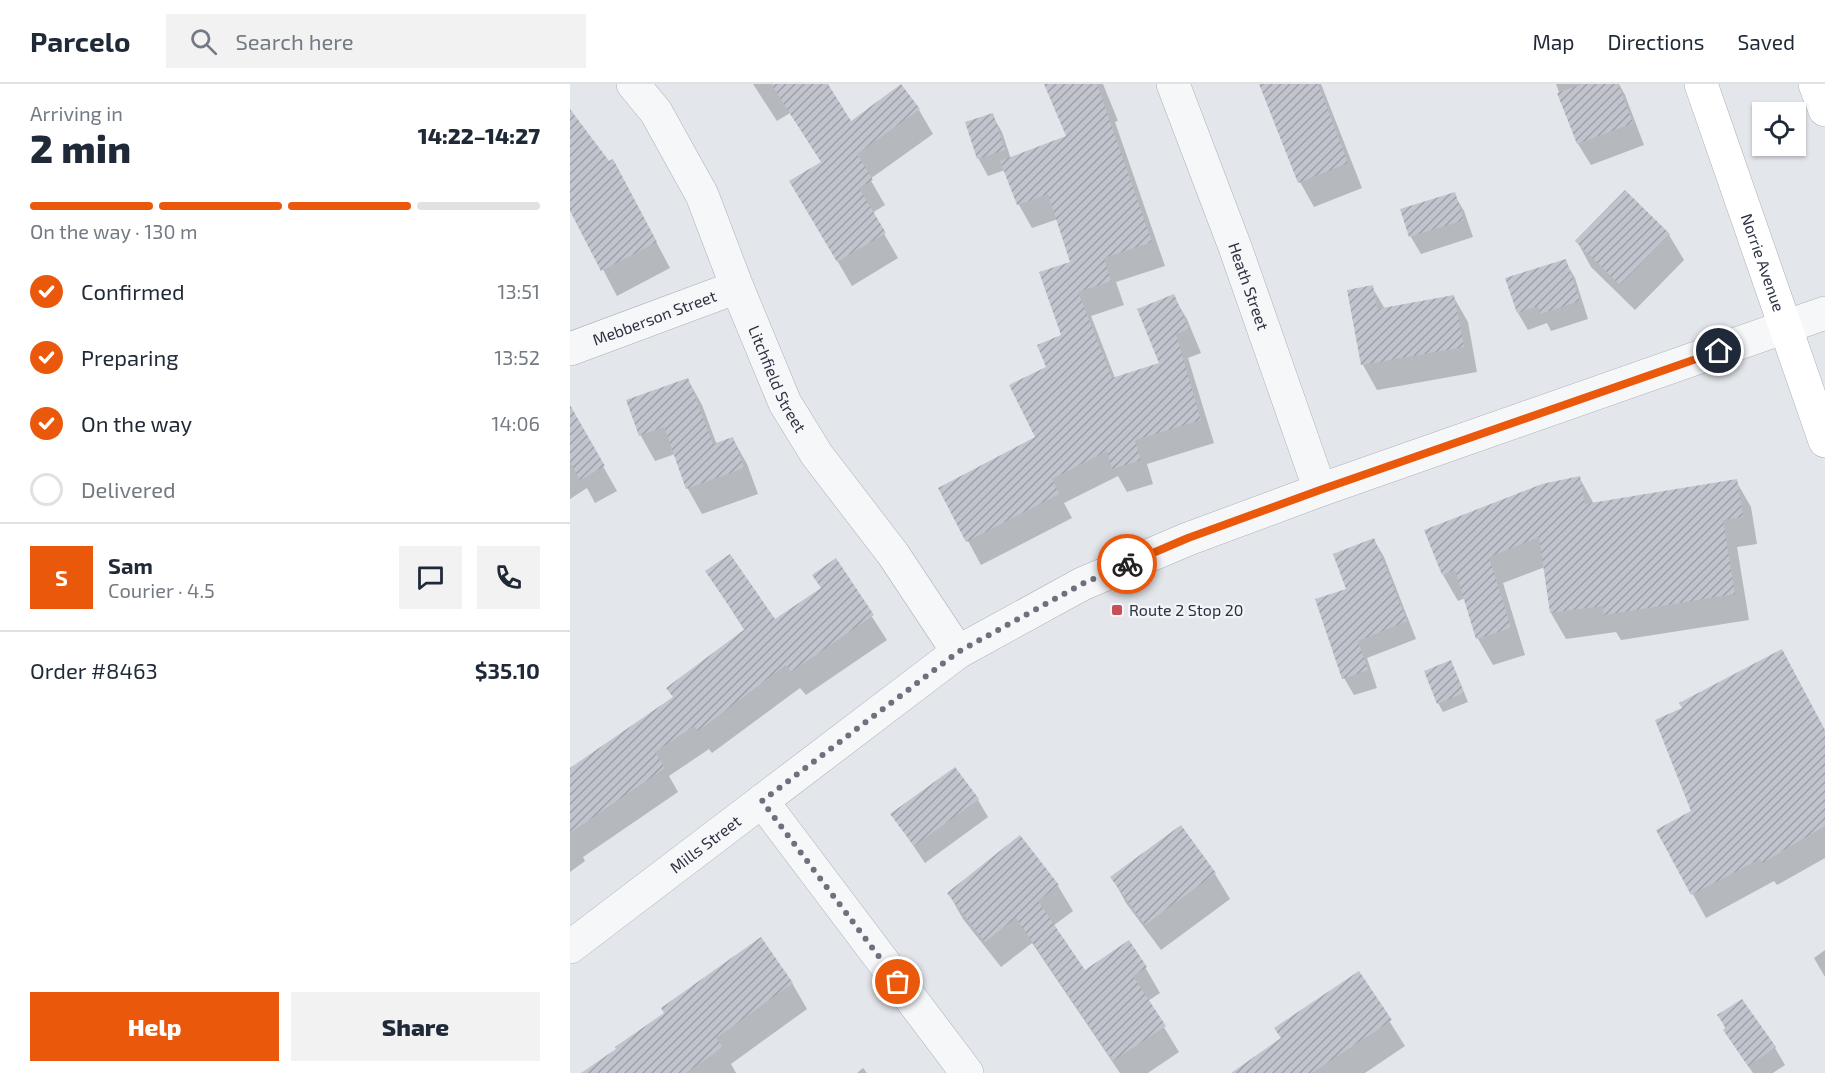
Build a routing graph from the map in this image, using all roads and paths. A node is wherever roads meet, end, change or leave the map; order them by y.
1 (633, 84) edge
2 (1173, 84) edge
3 (1701, 84) edge
4 (1815, 84) edge
5 (1825, 110) edge
6 (737, 286) junction
7 (1825, 313) edge
8 (1785, 328) junction
9 (570, 349) edge
10 (1825, 441) edge
11 (1320, 490) junction
12 (958, 652) junction
13 (762, 801) junction
14 (570, 947) edge
15 (967, 1073) edge

1 - 6 street, Litchfield Street
2 - 11 street, Heath Street
3 - 8 main road, Norrie Avenue
4 - 5 main road
6 - 9 street, Mebberson Street
6 - 12 street, Litchfield Street
7 - 8 street, Mills Street
8 - 10 main road, Norrie Avenue
8 - 11 street, Mills Street
11 - 12 street, Mills Street
12 - 13 street, Mills Street
13 - 14 street, Mills Street
13 - 15 street

